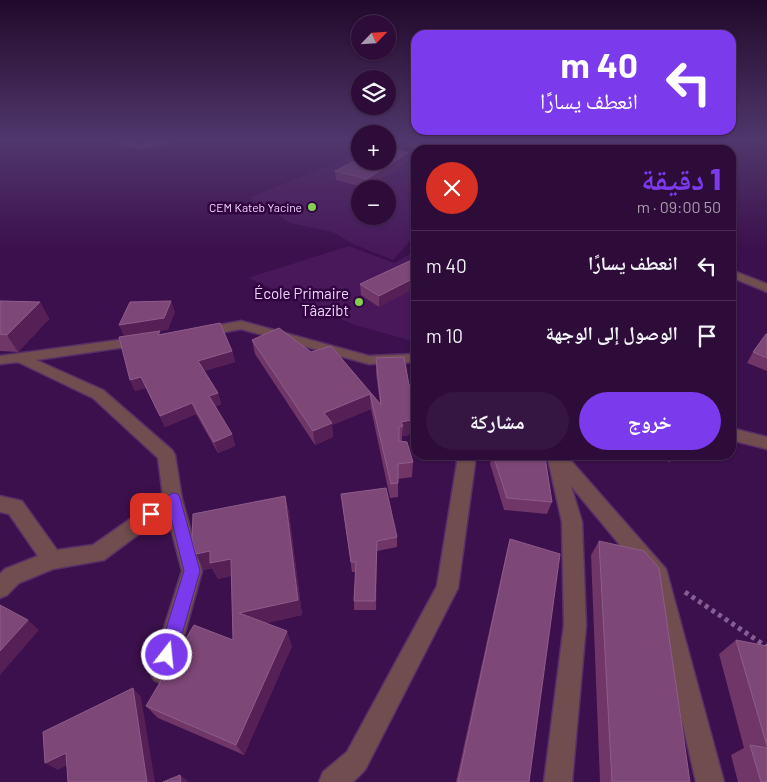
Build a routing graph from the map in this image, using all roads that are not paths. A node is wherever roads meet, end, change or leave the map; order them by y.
1 (736, 275) edge
2 (767, 288) edge
3 (186, 334) edge
4 (158, 339) edge
5 (19, 357) junction
6 (411, 358) edge
7 (0, 360) edge
8 (736, 435) edge
9 (767, 443) edge
10 (466, 460) edge
11 (556, 460) edge
12 (559, 460) edge
13 (173, 498) junction
14 (0, 504) edge
15 (52, 560) junction
16 (0, 588) edge
17 (162, 672) dead end
18 (333, 782) edge
19 (558, 782) edge
20 (710, 782) edge

1 - 2 street
3 - 6 street
4 - 5 street
5 - 7 street
5 - 13 street
8 - 9 street
10 - 18 street
11 - 19 street
12 - 20 street
13 - 15 street
13 - 17 street
14 - 15 street
15 - 16 street

